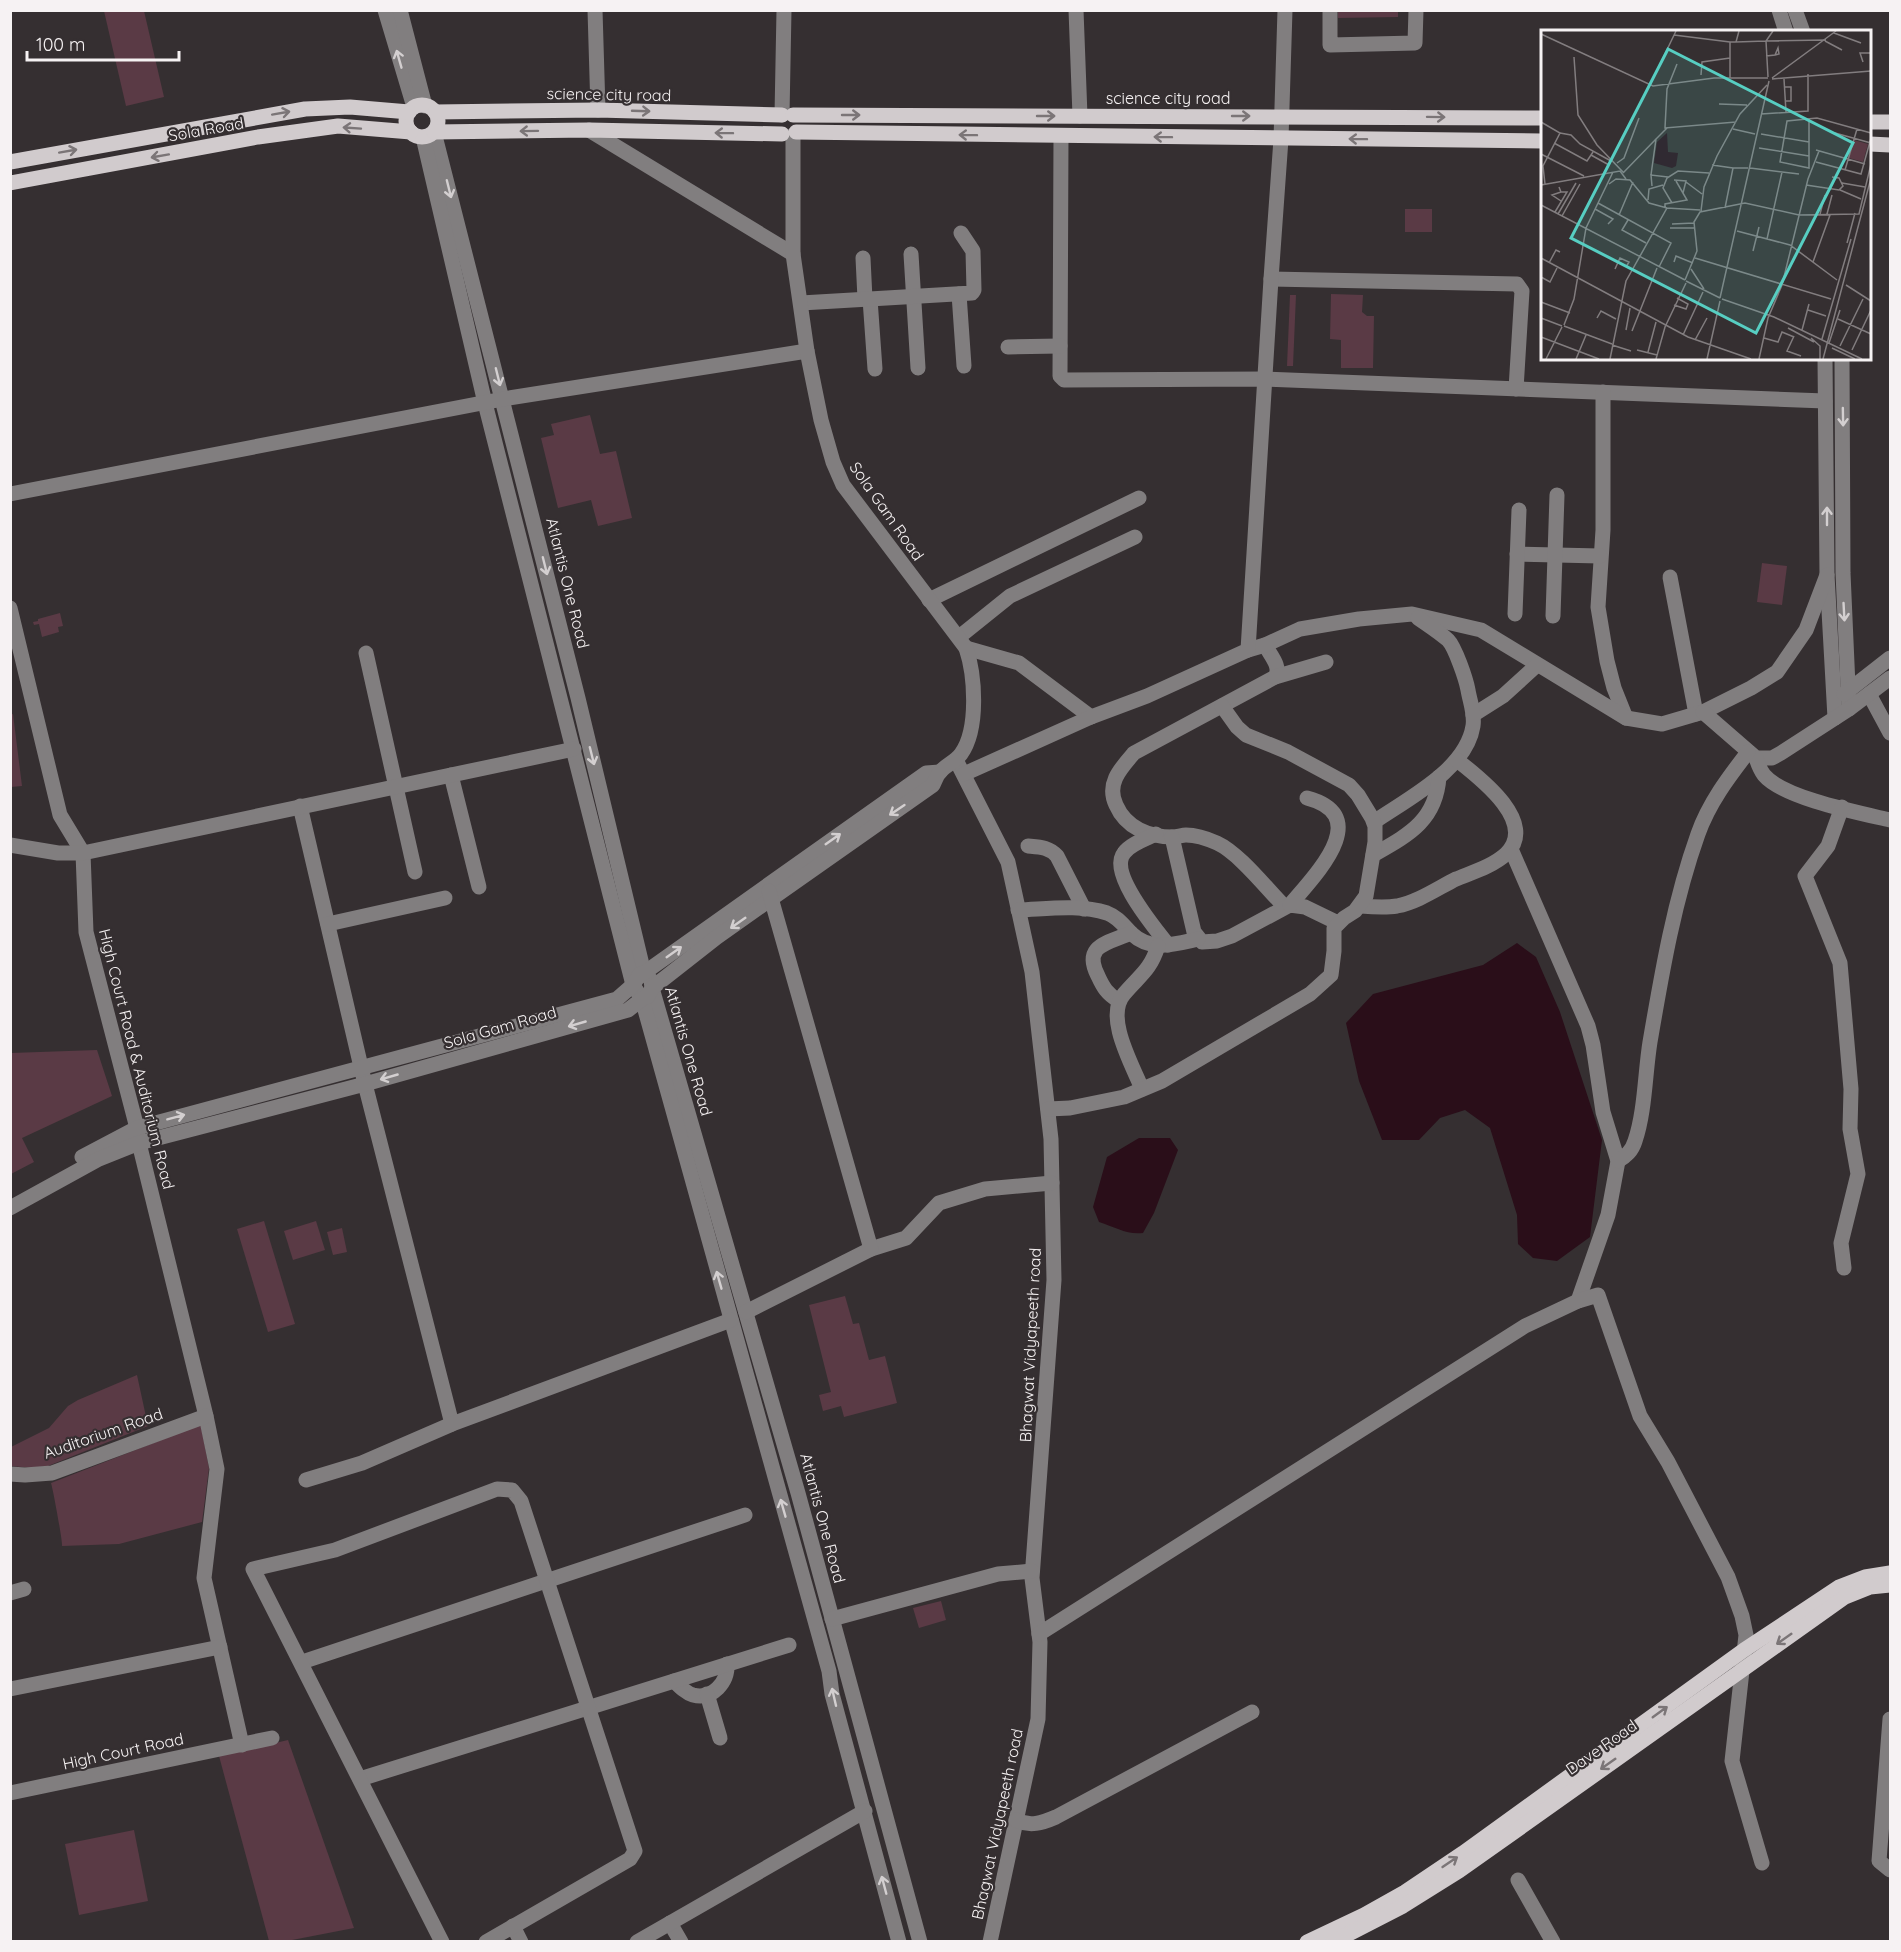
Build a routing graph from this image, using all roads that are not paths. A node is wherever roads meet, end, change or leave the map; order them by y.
1 (385, 10) edge
2 (399, 10) edge
3 (595, 10) edge
4 (784, 10) edge
5 (1076, 10) edge
6 (1285, 10) edge
7 (1330, 10) edge
8 (1416, 10) edge
9 (1779, 10) edge
10 (1795, 10) edge
11 (1785, 30) edge
12 (1802, 30) edge
13 (421, 109) junction
14 (598, 110) junction
15 (787, 115) junction
16 (1282, 115) junction
17 (1080, 116) junction
18 (1541, 118) edge
19 (1871, 122) edge
20 (1890, 122) edge
21 (589, 130) junction
22 (423, 134) junction
23 (790, 134) junction
24 (1061, 136) junction
25 (1281, 139) junction
26 (1541, 141) edge
27 (1871, 144) edge
28 (1890, 144) edge
29 (10, 162) edge
30 (10, 183) edge
31 (961, 233) dead end
32 (793, 254) junction
33 (911, 254) dead end
34 (863, 258) dead end
35 (1271, 279) junction
36 (959, 294) junction
37 (914, 297) junction
38 (868, 299) junction
39 (801, 303) junction
40 (1060, 346) junction
41 (1008, 347) dead end
42 (807, 351) junction
43 (1825, 360) edge
44 (1842, 360) edge
45 (964, 366) dead end
46 (918, 368) dead end
47 (875, 369) dead end
48 (1265, 379) junction
49 (1516, 389) junction
50 (1603, 392) junction
51 (503, 399) junction
52 (1825, 401) junction
53 (485, 403) junction
54 (10, 494) edge
55 (1557, 495) dead end
56 (1138, 498) dead end
57 (1519, 510) dead end
58 (1135, 537) dead end
59 (1517, 554) junction
60 (1555, 555) junction
61 (1600, 556) junction
62 (1827, 575) junction
63 (1670, 578) dead end
64 (929, 600) junction
65 (10, 608) edge
66 (1413, 614) junction
67 (1515, 614) dead end
68 (1553, 616) dead end
69 (962, 643) junction
70 (1265, 645) junction
71 (1248, 650) junction
72 (366, 653) dead end
73 (1890, 658) edge
74 (1326, 662) dead end
75 (1537, 665) junction
76 (1275, 677) junction
77 (1890, 678) edge
78 (1848, 691) junction
79 (1869, 694) junction
80 (1834, 701) junction
81 (1222, 706) junction
82 (1849, 709) junction
83 (1700, 713) junction
84 (1473, 715) junction
85 (1091, 717) junction
86 (1626, 717) junction
87 (1835, 718) junction
88 (1890, 733) edge
89 (574, 749) junction
90 (956, 760) junction
91 (1457, 760) junction
92 (1756, 763) junction
93 (964, 774) junction
94 (451, 775) junction
95 (1439, 777) junction
96 (396, 786) junction
97 (1306, 798) dead end
98 (300, 806) junction
99 (1842, 807) junction
100 (1890, 820) edge
101 (1374, 822) junction
102 (1155, 834) junction
103 (1172, 837) junction
104 (10, 845) edge
105 (1028, 846) dead end
106 (1511, 849) junction
107 (83, 853) junction
108 (1373, 855) junction
109 (415, 872) dead end
110 (479, 887) dead end
111 (770, 892) junction
112 (446, 898) dead end
113 (1287, 905) junction
114 (1360, 906) junction
115 (1084, 909) junction
116 (1018, 910) junction
117 (1338, 923) junction
118 (328, 924) junction
119 (1131, 933) junction
120 (1198, 939) junction
121 (1163, 946) junction
122 (644, 973) junction
123 (633, 985) junction
124 (647, 993) junction
125 (1119, 1001) junction
126 (361, 1068) junction
127 (365, 1084) junction
128 (1142, 1089) junction
129 (1048, 1109) junction
130 (138, 1136) junction
131 (1618, 1161) junction
132 (1052, 1183) junction
133 (10, 1196) edge
134 (10, 1208) edge
135 (871, 1249) junction
136 (1844, 1268) dead end
137 (1578, 1301) junction
138 (746, 1312) junction
139 (730, 1320) junction
140 (206, 1416) junction
141 (452, 1424) junction
142 (10, 1474) edge
143 (306, 1480) dead end
144 (745, 1515) dead end
145 (1032, 1571) junction
146 (1890, 1573) edge
147 (547, 1581) junction
148 (1890, 1585) edge
149 (832, 1619) junction
150 (1039, 1634) junction
151 (789, 1645) dead end
152 (220, 1647) junction
153 (1744, 1650) junction
154 (302, 1662) junction
155 (727, 1664) junction
156 (1741, 1670) junction
157 (674, 1681) junction
158 (10, 1689) edge
159 (707, 1694) junction
160 (589, 1708) junction
161 (1252, 1712) dead end
162 (1890, 1719) edge
163 (272, 1738) dead end
164 (720, 1738) dead end
165 (242, 1744) junction
166 (360, 1779) junction
167 (10, 1793) edge
168 (865, 1810) junction
169 (1016, 1820) junction
170 (1762, 1863) dead end
171 (1890, 1870) edge
172 (1518, 1880) dead end
173 (670, 1923) junction
174 (513, 1926) junction
175 (442, 1941) edge
176 (486, 1941) edge
177 (521, 1941) edge
178 (637, 1941) edge
179 (681, 1941) edge
180 (899, 1941) edge
181 (920, 1941) edge
182 (990, 1941) edge
183 (1307, 1941) edge
184 (1333, 1941) edge
185 (1553, 1941) edge

13 -> 1 street
2 - 13 street
3 - 14 street
4 - 15 street
5 - 17 street
6 - 16 street
7 - 8 street
9 - 11 street
10 - 12 street
13 - 14 main road, science city road
13 - 22 main road
13 - 22 main road
29 -> 13 main road, Sola Road
14 -> 15 main road, science city road
15 -> 17 main road, science city road
15 - 23 main road
17 -> 16 main road, science city road
16 -> 18 main road, science city road
16 - 25 street
19 - 20 main road
21 -> 22 main road, Sola Road
23 -> 21 main road, Sola Road
21 - 32 street
22 -> 30 main road, Sola Road
22 -> 51 street, Atlantis One Road
22 - 53 street, Atlantis One Road
24 -> 23 main road, Sola Road
23 - 32 street, Sola Gam Road
25 -> 24 main road, Sola Road
24 - 40 street
26 -> 25 main road, Sola Road
25 - 35 street
27 - 28 main road
31 - 36 street
32 - 39 street, Sola Gam Road
33 - 37 street
34 - 38 street
35 - 48 street
35 - 49 street
36 - 37 street
36 - 45 street
37 - 38 street
37 - 46 street
38 - 39 street
38 - 47 street
39 - 42 street, Sola Gam Road
40 - 41 street
40 - 48 street
42 - 51 street
42 - 64 street, Sola Gam Road
43 - 52 street
44 -> 78 street
48 - 49 street
48 - 71 street
49 - 50 street
50 - 52 street
50 - 61 street
51 - 53 street
51 -> 122 street, Atlantis One Road
62 -> 52 street
53 - 54 street
53 - 89 street, Atlantis One Road
55 - 60 street
56 - 64 street
57 - 59 street
58 - 69 street
59 - 60 street
59 - 67 street
60 - 61 street
60 - 68 street
61 - 86 street
62 - 80 street
62 - 83 street
63 - 83 street
64 - 69 street, Sola Gam Road
65 - 107 street, High Court Road & Auditorium Road
66 - 70 street
66 - 75 street
66 - 84 street
69 - 85 street
69 - 90 street, Sola Gam Road
70 - 71 street
70 - 76 street
71 - 85 street
72 - 96 street
73 - 78 street
74 - 76 street
75 - 84 street
75 - 86 street
76 - 81 street
77 - 79 street
78 - 80 street
78 - 82 street
79 - 82 street
79 - 88 street
80 - 87 street
81 - 101 street
81 - 102 street
82 - 87 street
83 - 86 street
83 - 92 street
84 - 91 street
85 - 93 street
87 - 92 street
89 - 94 street
89 - 123 street, Atlantis One Road
90 - 93 street, Bhagwat Vidyapeeth road
90 - 111 street, Sola Gam Road
91 - 95 street
91 - 106 street
92 - 99 street
92 - 131 street
93 - 116 street, Bhagwat Vidyapeeth road
94 - 96 street
94 - 110 street
95 - 101 street
95 - 108 street
96 - 98 street
96 - 109 street
97 - 113 street
98 - 107 street
98 - 118 street
99 - 100 street
99 - 136 street
101 - 108 street
102 - 103 street
102 - 121 street
103 - 113 street
103 - 120 street
104 - 107 street
105 - 115 street
106 - 114 street
106 - 131 street
107 - 130 street, High Court Road & Auditorium Road
108 - 114 street
122 -> 111 street, Sola Gam Road
111 -> 124 street, Sola Gam Road
111 - 135 street
112 - 118 street
113 - 117 street
113 - 120 street
114 - 117 street
115 - 116 street
115 - 119 street
116 - 129 street, Bhagwat Vidyapeeth road
117 - 128 street
118 - 126 street
119 - 121 street
119 - 125 street
120 - 121 street
121 - 125 street
122 - 123 street, Sola Gam Road
122 - 124 street, Atlantis One Road
123 - 124 street, Atlantis One Road
123 - 126 street, Sola Gam Road
124 -> 127 street, Sola Gam Road
124 - 138 street, Atlantis One Road
139 -> 124 street, Atlantis One Road
125 - 128 street
126 - 127 street
130 -> 126 street, Sola Gam Road
127 - 130 street, Sola Gam Road
127 - 141 street
128 - 129 street
129 - 132 street, Bhagwat Vidyapeeth road
130 - 133 street, Sola Gam Road
130 - 134 street, Sola Gam Road
130 - 140 street, High Court Road & Auditorium Road
131 - 137 street
132 - 135 street
132 - 145 street, Bhagwat Vidyapeeth road
135 - 138 street
137 - 150 street
137 - 153 street
138 - 149 street, Atlantis One Road
139 - 141 street
168 -> 139 street, Atlantis One Road
140 - 142 street, Auditorium Road
140 - 152 street
141 - 143 street
144 - 147 street
145 - 149 street
145 - 150 street, Bhagwat Vidyapeeth road
146 - 153 main road
147 - 154 street
147 - 154 street
147 - 160 street
148 -> 156 main road, Dave Road
149 - 181 street, Atlantis One Road
150 - 169 street, Bhagwat Vidyapeeth road
151 - 155 street
152 - 158 street
152 - 165 street
153 - 156 street
183 -> 153 main road
154 - 166 street
155 - 157 street
155 - 159 street
156 - 170 street
156 -> 184 main road, Dave Road
157 - 159 street
157 - 160 street
159 - 164 street
160 - 166 street
160 - 174 street
161 - 169 street
162 - 171 street
163 - 165 street, High Court Road
165 - 167 street, High Court Road
166 - 175 street
168 - 173 street
180 -> 168 street, Atlantis One Road
169 - 182 street, Bhagwat Vidyapeeth road
172 - 185 street
173 - 178 street
173 - 179 street
174 - 176 street
174 - 177 street

